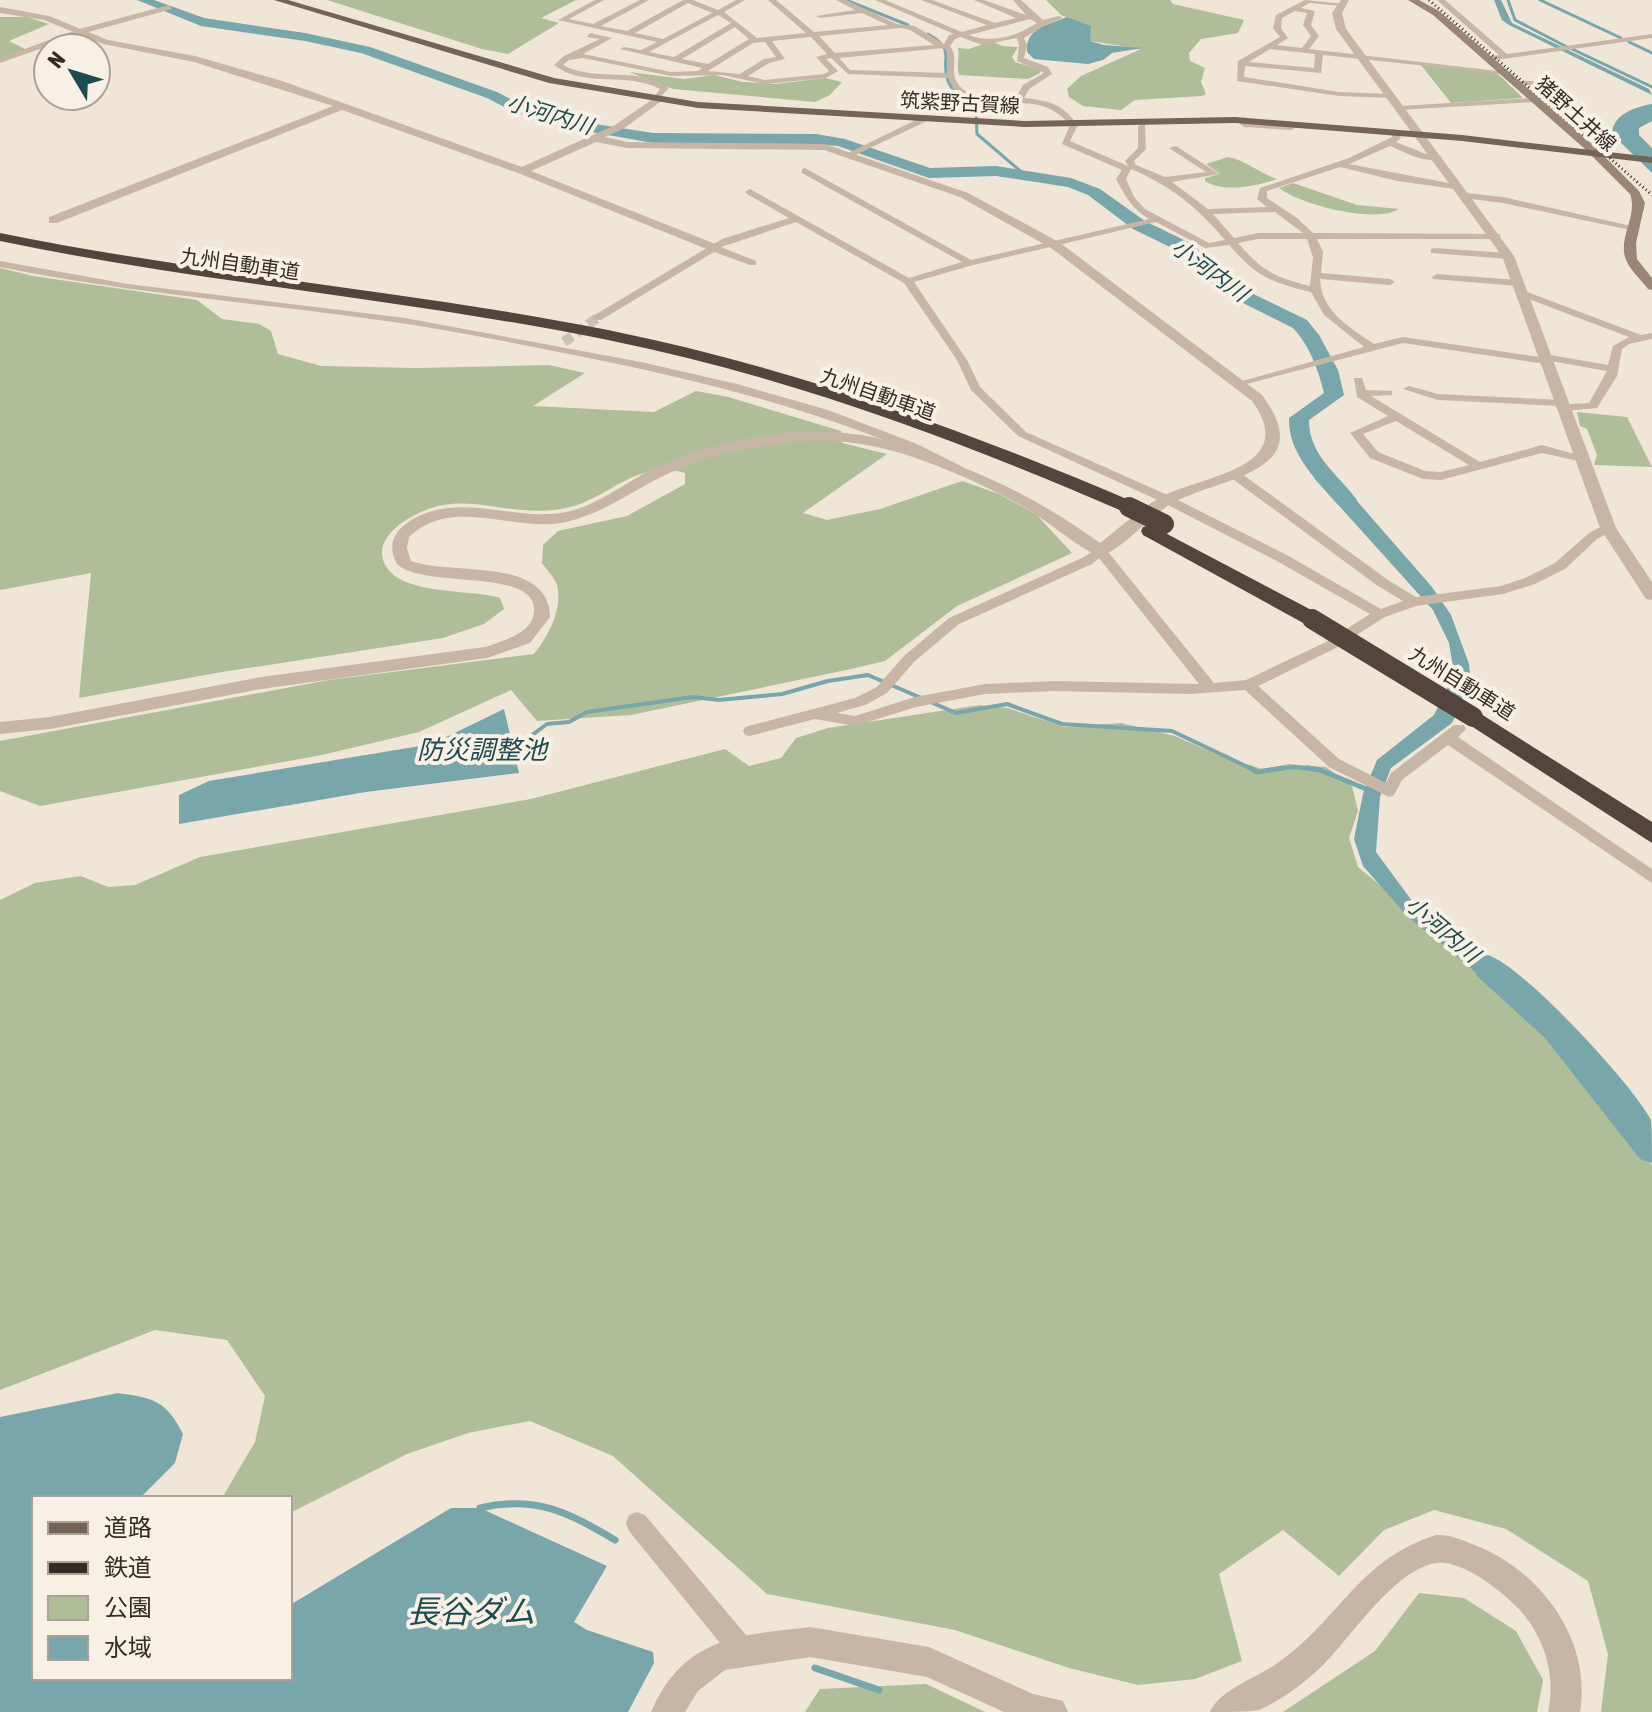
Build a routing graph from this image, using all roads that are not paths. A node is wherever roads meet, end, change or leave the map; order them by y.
1 (278, 0) edge
2 (296, 0) edge
3 (600, 0) edge
4 (645, 0) edge
5 (688, 0) edge
6 (741, 0) edge
7 (772, 0) edge
8 (840, 0) edge
9 (879, 0) edge
10 (925, 0) edge
11 (978, 0) edge
12 (1017, 0) edge
13 (1413, 0) edge
14 (1423, 0) edge
15 (1441, 0) edge
16 (1343, 2) edge
17 (169, 7) dead end
18 (1295, 9) junction
19 (0, 10) edge
20 (864, 11) junction
21 (717, 12) junction
22 (820, 16) dead end
23 (1028, 17) junction
24 (1059, 18) dead end
25 (736, 23) junction
26 (1042, 23) junction
27 (595, 26) junction
28 (896, 26) junction
29 (995, 26) junction
30 (860, 30) junction
31 (82, 31) junction
32 (569, 31) dead end
33 (629, 33) junction
34 (813, 35) junction
35 (1022, 35) junction
36 (959, 36) junction
37 (1652, 36) edge
38 (767, 40) junction
39 (662, 41) junction
40 (756, 41) junction
41 (944, 46) junction
42 (1271, 47) junction
43 (624, 49) dead end
44 (882, 51) junction
45 (1304, 51) junction
46 (642, 53) junction
47 (1319, 53) junction
48 (831, 56) junction
49 (572, 57) junction
50 (1362, 57) junction
51 (676, 59) junction
52 (1510, 60) junction
53 (0, 61) edge
54 (1241, 63) junction
55 (1494, 65) junction
56 (710, 67) junction
57 (757, 67) junction
58 (1292, 68) junction
59 (701, 72) junction
60 (782, 76) dead end
61 (951, 76) junction
62 (741, 77) junction
63 (1518, 86) junction
64 (1539, 86) dead end
65 (1288, 88) junction
66 (658, 98) junction
67 (1533, 100) junction
68 (1018, 101) junction
69 (1395, 102) junction
70 (340, 107) junction
71 (924, 119) junction
72 (1073, 123) junction
73 (1142, 126) dead end
74 (1417, 132) junction
75 (597, 137) junction
76 (1394, 137) junction
77 (1173, 148) dead end
78 (1592, 151) junction
79 (852, 152) junction
80 (1437, 158) junction
81 (1652, 158) edge
82 (1342, 165) junction
83 (1130, 168) junction
84 (522, 171) junction
85 (805, 171) dead end
86 (1164, 180) junction
87 (750, 192) dead end
88 (1463, 192) junction
89 (1276, 209) junction
90 (1206, 212) junction
91 (796, 219) junction
92 (53, 220) dead end
93 (1153, 220) junction
94 (1635, 228) junction
95 (1309, 236) junction
96 (1496, 236) junction
97 (0, 237) edge
98 (1232, 242) junction
99 (1055, 245) junction
100 (0, 246) edge
101 (714, 248) junction
102 (1434, 251) dead end
103 (1508, 256) junction
104 (753, 263) dead end
105 (970, 263) junction
106 (0, 264) edge
107 (1316, 276) junction
108 (1437, 277) dead end
109 (908, 281) junction
110 (1390, 282) dead end
111 (1652, 286) edge
112 (1520, 288) junction
113 (1315, 290) junction
114 (597, 318) tunnel mouth
115 (1647, 337) edge
116 (1371, 347) junction
117 (1546, 359) junction
118 (1613, 369) junction
119 (1358, 380) dead end
120 (1239, 385) junction
121 (1409, 389) dead end
122 (1361, 393) junction
123 (1388, 393) dead end
124 (1564, 405) junction
125 (1397, 417) junction
126 (1583, 458) junction
127 (1479, 466) junction
128 (958, 468) junction
129 (1234, 474) junction
130 (1168, 500) junction
131 (1123, 511) junction
132 (1608, 528) junction
133 (1100, 551) junction
134 (1652, 595) edge
135 (1414, 602) junction
136 (1380, 614) junction
137 (1248, 685) junction
138 (1210, 687) junction
139 (819, 715) junction
140 (1466, 722) junction
141 (0, 728) edge
142 (750, 731) dead end
143 (1652, 814) edge
144 (1652, 834) edge
145 (1652, 877) edge
146 (637, 1523) dead end
147 (742, 1650) junction
148 (667, 1712) edge
149 (1052, 1712) edge
150 (1226, 1712) edge
151 (1564, 1712) edge

1 - 66 main road, 筑紫野古賀線
2 - 66 main road, 筑紫野古賀線
3 - 27 street
4 - 27 street
5 - 21 street
5 - 33 street
6 - 21 street
7 - 34 street
8 - 20 street
9 - 36 street
10 - 29 street
11 - 23 street
12 - 23 street
13 - 14 street
13 - 55 main road, 猪野土井線
15 - 52 street
16 - 18 street
16 - 50 street
17 - 31 street
18 - 42 street
18 - 45 street
19 - 31 street
20 - 22 street
20 - 28 street
21 - 25 street
21 - 39 street
23 - 26 street
23 - 29 street
24 - 26 street
25 - 40 street
25 - 51 street
26 - 35 street
27 - 33 street
28 - 30 street
28 - 41 street
29 - 36 street
30 - 34 street
30 - 44 street
31 - 53 street
31 - 70 street
32 - 49 street
33 - 39 street
34 - 38 street
34 - 48 street
35 - 36 street
35 - 68 street
36 - 41 street
37 - 52 street
38 - 40 street
38 - 57 street
39 - 46 street
40 - 56 street
41 - 44 street
41 - 61 street
42 - 45 street
42 - 54 street
43 - 46 street
44 - 48 street
45 - 47 street
46 - 51 street
47 - 50 street
47 - 58 street
48 - 61 street
48 - 62 street
49 - 59 street
49 - 66 street
50 - 55 street
50 - 69 street
51 - 56 street
52 - 55 street
54 - 58 street
54 - 65 street
55 - 63 main road, 猪野土井線
56 - 59 street
57 - 60 street
57 - 62 street
58 - 65 street
59 - 62 street
61 - 68 street
63 - 64 street
63 - 67 main road, 猪野土井線
65 - 69 street
66 - 71 main road, 筑紫野古賀線
66 - 72 main road, 筑紫野古賀線
66 - 75 street
67 - 69 street
67 - 78 main road, 猪野土井線
68 - 72 street
69 - 74 street
70 - 84 street
70 - 92 street
71 - 72 main road, 筑紫野古賀線
71 - 79 street
72 - 74 main road, 筑紫野古賀線
72 - 76 main road, 筑紫野古賀線
72 - 83 street
73 - 83 street
74 - 76 main road, 筑紫野古賀線
74 - 78 main road, 筑紫野古賀線
74 - 80 street
75 - 79 street
75 - 84 street
76 - 80 street
76 - 82 street
77 - 86 street
78 - 81 main road, 筑紫野古賀線
78 - 94 main road, 猪野土井線
79 - 99 street
80 - 88 street
82 - 88 street
82 - 89 street
83 - 86 street
83 - 93 street
84 - 101 street
85 - 105 street
86 - 90 street
87 - 91 street
88 - 94 street
88 - 96 street
89 - 90 street
89 - 95 street
90 - 98 street
91 - 101 street
91 - 109 street
93 - 98 street
93 - 99 street
94 - 111 main road, 猪野土井線
95 - 96 street
95 - 98 street
95 - 107 street
96 - 103 street
97 - 131 highway, 九州自動車道
98 - 113 street
99 - 105 street
99 - 120 street
100 - 131 highway, 九州自動車道
101 - 104 street
101 - 114 street
102 - 103 street
103 - 112 street
105 - 109 street
106 - 128 street
107 - 110 street
107 - 113 street
108 - 112 street
109 - 130 street
112 - 115 street
112 - 117 street
113 - 116 street
115 - 118 street
116 - 117 street
116 - 120 street
117 - 118 street
117 - 124 street
118 - 124 street
119 - 122 street
120 - 129 street
121 - 124 street
122 - 123 street
122 - 125 street
124 - 126 street
125 - 127 street
125 - 127 street
126 - 127 street
126 - 132 street
128 - 133 street
128 - 141 street
129 - 130 street
129 - 135 street
130 - 133 street
130 - 136 street
131 - 140 highway, 九州自動車道, bridge
132 - 134 street
132 - 135 street
133 - 138 street
133 - 139 street
135 - 136 street
136 - 137 street
137 - 138 street
137 - 140 street
138 - 139 street
139 - 142 street
140 - 143 highway, 九州自動車道
140 - 144 highway, 九州自動車道
140 - 145 street
146 - 147 street
147 - 148 street
147 - 149 street
150 - 151 street

